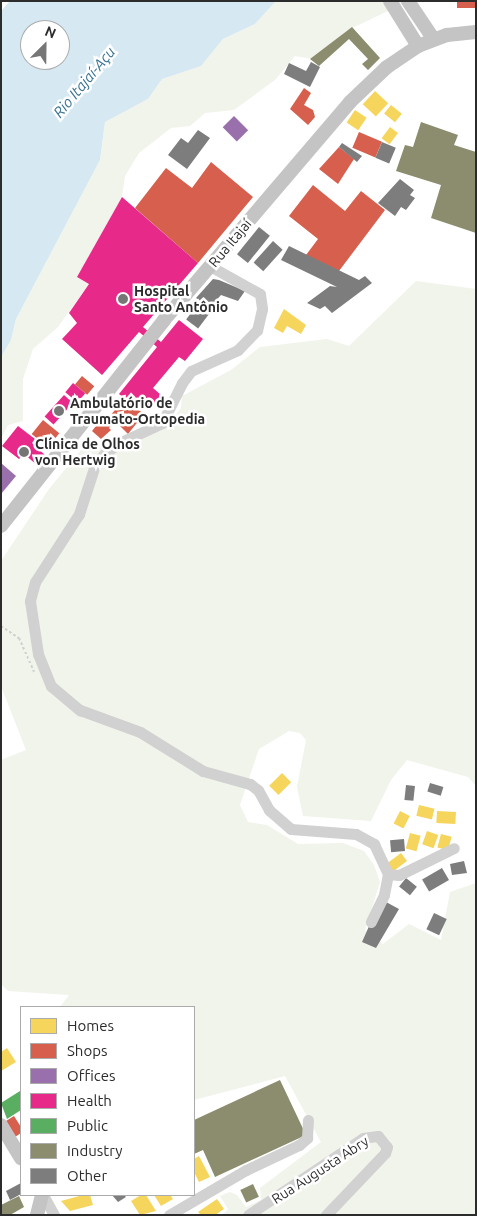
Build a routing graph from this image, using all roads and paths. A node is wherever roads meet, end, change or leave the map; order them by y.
1 (390, 1) edge
2 (412, 7) edge
3 (476, 32) edge
4 (433, 38) junction
5 (418, 46) junction
6 (210, 266) junction
7 (1, 526) edge
8 (1, 626) edge
9 (19, 638) dead end
10 (454, 848) dead end
11 (388, 874) junction
12 (371, 922) dead end
13 (308, 1120) dead end
14 (1, 1125) edge
15 (1, 1147) edge
16 (18, 1153) edge
17 (42, 1196) edge
18 (43, 1196) edge
19 (36, 1215) edge
20 (54, 1215) edge
21 (169, 1215) edge
22 (248, 1215) edge
23 (326, 1215) edge

1 - 5 main road
2 - 4 main road
3 - 4 main road, Rua Itajaí
4 - 5 main road, Rua Itajaí
5 - 6 main road, Rua Itajaí
6 - 7 main road, Rua Itajaí
6 - 11 street
8 - 9 path
10 - 11 street
11 - 12 street
13 - 21 street
14 - 16 main road
15 - 16 main road
17 - 19 main road
18 - 20 street
22 - 23 street, Rua Augusta Abry

